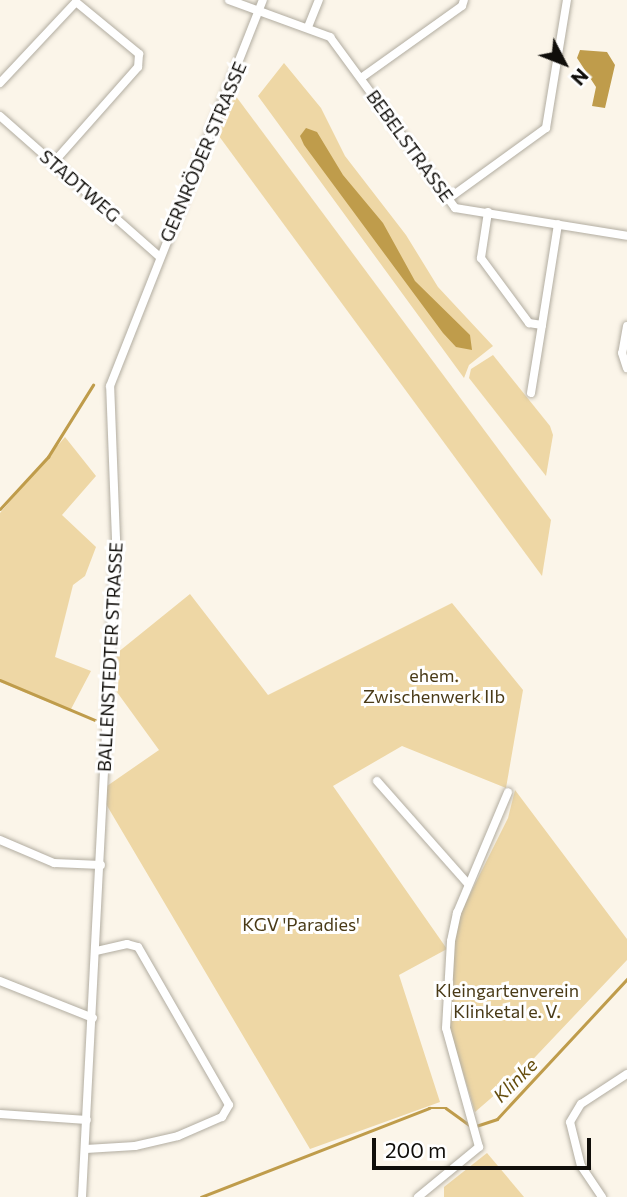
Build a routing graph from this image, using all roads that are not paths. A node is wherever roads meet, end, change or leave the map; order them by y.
1 (229, 0) edge
2 (263, 0) edge
3 (319, 0) edge
4 (464, 0) edge
5 (567, 0) edge
6 (260, 12) junction
7 (308, 27) junction
8 (361, 78) junction
9 (0, 83) edge
10 (0, 116) edge
11 (52, 163) junction
12 (448, 199) junction
13 (488, 212) junction
14 (558, 224) junction
15 (627, 236) edge
16 (159, 256) junction
17 (142, 303) joint
18 (542, 325) junction
19 (627, 326) edge
20 (627, 368) edge
21 (531, 393) dead end
22 (377, 781) dead end
23 (508, 792) dead end
24 (0, 840) edge
25 (101, 865) junction
26 (468, 884) junction
27 (97, 951) junction
28 (0, 981) edge
29 (93, 1018) junction
30 (627, 1074) edge
31 (0, 1114) edge
32 (87, 1120) junction
33 (86, 1149) junction
34 (82, 1197) edge
35 (418, 1197) edge
36 (602, 1197) edge

1 - 6 street, BEBELSTRASSE
2 - 6 street, GERNRÖDER STRASSE
3 - 7 street
4 - 8 street
5 - 12 street
6 - 7 street, BEBELSTRASSE
6 - 16 street, GERNRÖDER STRASSE
7 - 8 street, BEBELSTRASSE
8 - 12 street, BEBELSTRASSE
9 - 11 street
10 - 11 street, STADTWEG
11 - 16 street, STADTWEG
12 - 13 street, BEBELSTRASSE
13 - 14 street, BEBELSTRASSE
13 - 18 street
14 - 15 street, BEBELSTRASSE
14 - 18 street
16 - 17 street, GERNRÖDER STRASSE
17 - 25 street, BALLENSTEDTER STRASSE
18 - 21 street
19 - 20 street
22 - 26 street
23 - 26 street
24 - 25 street
25 - 27 street, BALLENSTEDTER STRASSE
26 - 35 street
27 - 29 street, BALLENSTEDTER STRASSE
27 - 33 street
28 - 29 street
29 - 32 street, BALLENSTEDTER STRASSE
30 - 36 street
31 - 32 street
32 - 33 street, BALLENSTEDTER STRASSE
33 - 34 street, BALLENSTEDTER STRASSE

